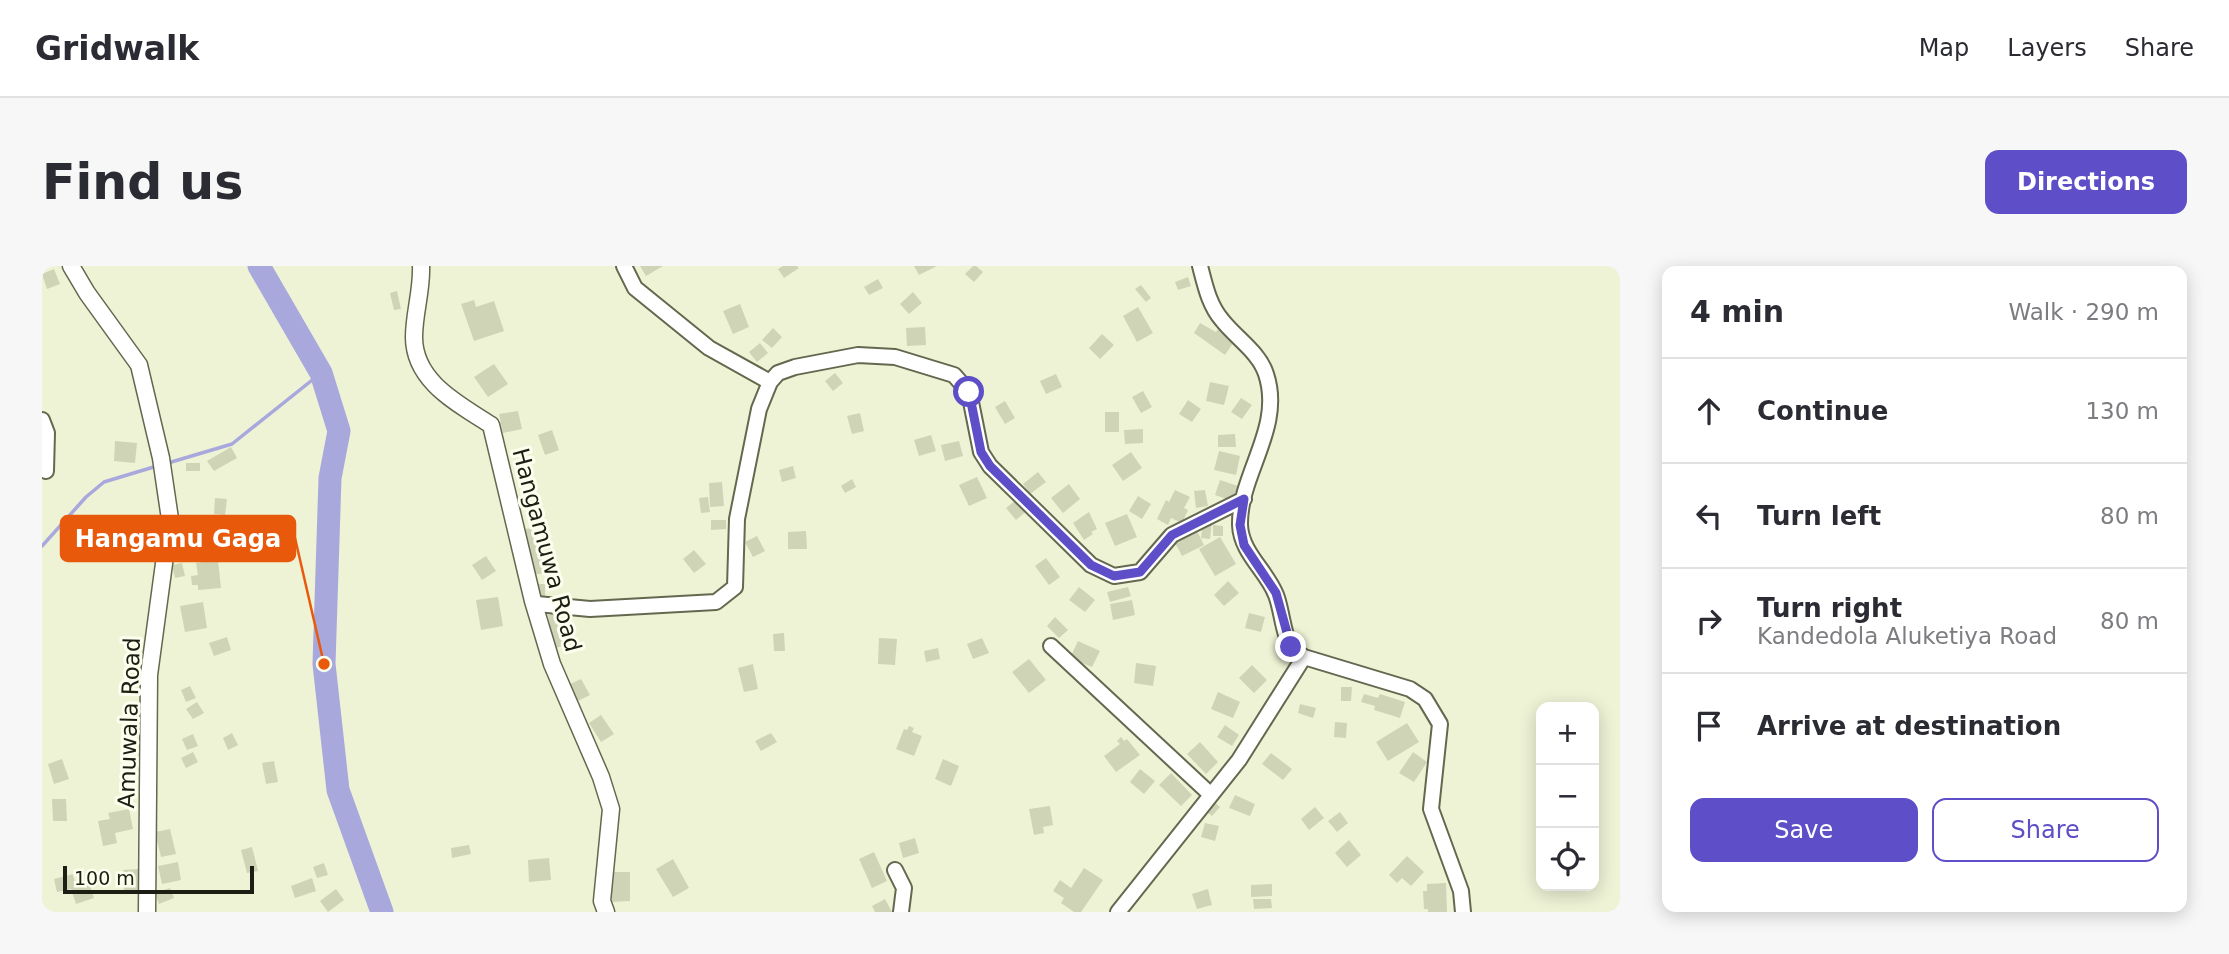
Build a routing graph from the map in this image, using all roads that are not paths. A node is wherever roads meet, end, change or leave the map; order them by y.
1 (71, 266) edge
2 (421, 266) edge
3 (624, 266) edge
4 (1200, 266) edge
5 (770, 382) junction
6 (42, 420) edge
7 (46, 471) dead end
8 (1244, 499) junction
9 (533, 601) junction
10 (1051, 646) dead end
11 (1304, 657) junction
12 (1210, 794) junction
13 (895, 870) dead end
14 (148, 912) edge
15 (606, 912) edge
16 (901, 912) edge
17 (1118, 912) edge
18 (1463, 912) edge

1 - 14 street, Amuwala Road
2 - 9 street, Hangamuwa Road
3 - 5 street
4 - 8 street
5 - 8 street
5 - 9 street
6 - 7 street
8 - 11 street
9 - 15 street, Hangamuwa Road
10 - 12 street
11 - 12 street
11 - 18 street
12 - 17 street
13 - 16 street

